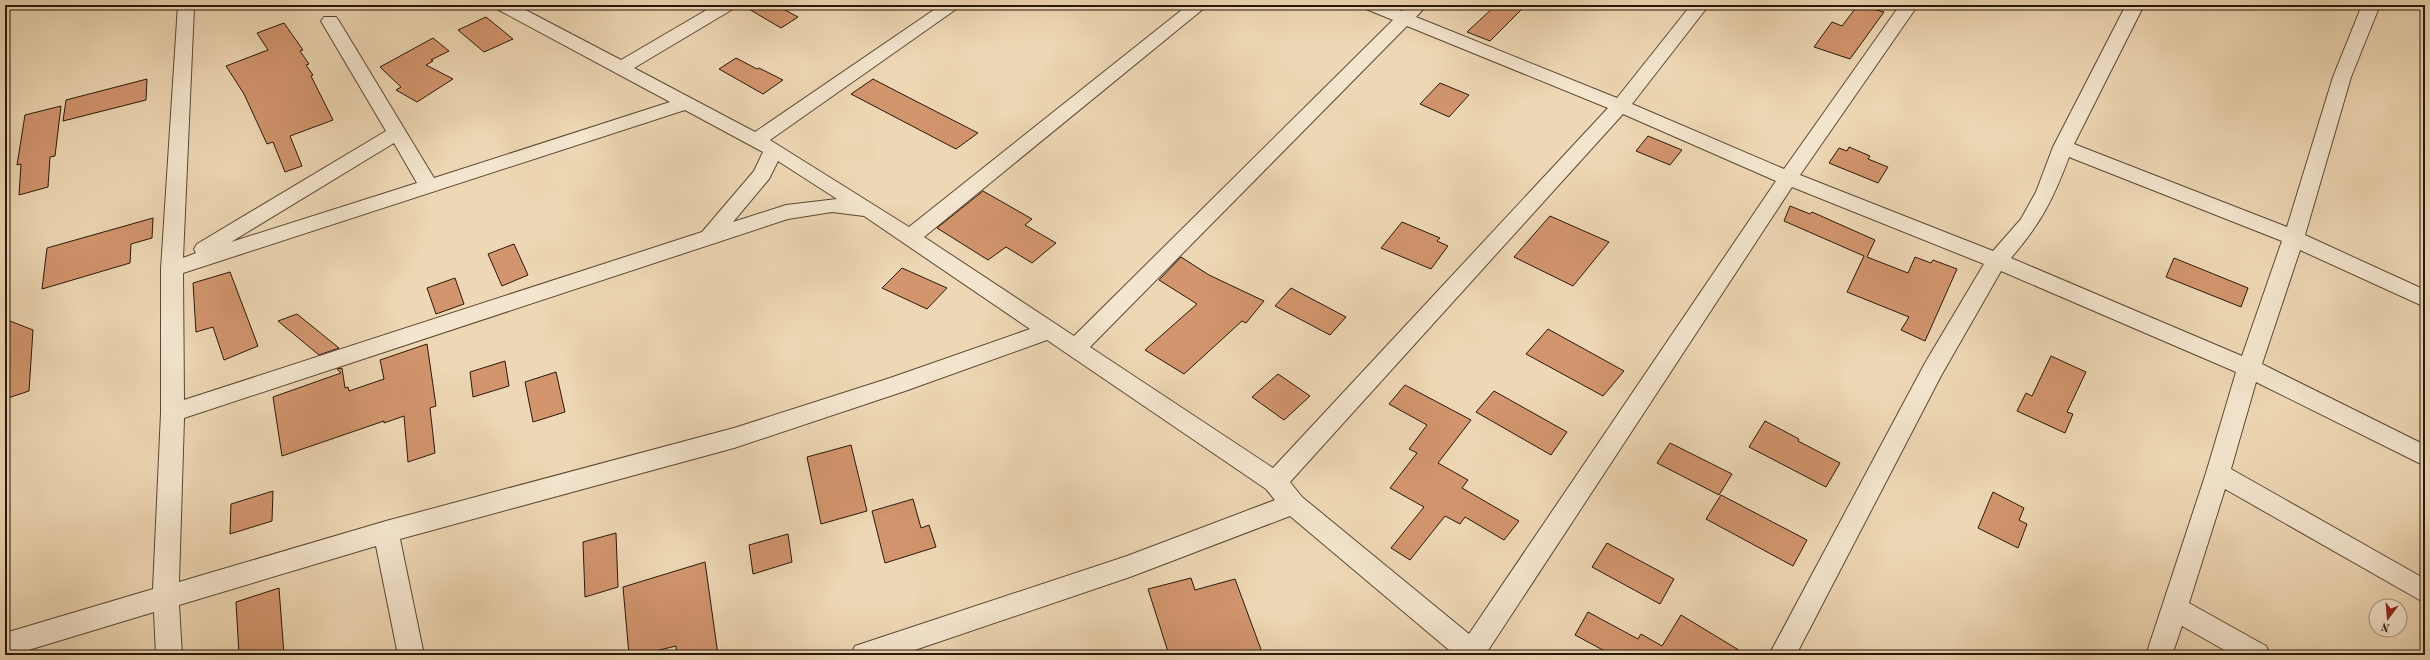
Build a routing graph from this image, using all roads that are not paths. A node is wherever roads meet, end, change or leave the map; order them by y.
1 (503, 5) edge
2 (727, 5) edge
3 (953, 5) edge
4 (1199, 5) edge
5 (1372, 5) edge
6 (1909, 5) edge
7 (2135, 5) edge
8 (2371, 5) edge
9 (185, 7) dead end
10 (1692, 7) edge
11 (526, 9) edge
12 (1410, 11) edge
13 (330, 21) dead end
14 (621, 68) junction
15 (688, 104) junction
16 (1620, 106) junction
17 (397, 133) junction
18 (765, 145) junction
19 (2063, 147) junction
20 (1788, 178) junction
21 (429, 186) junction
22 (868, 209) junction
23 (709, 237) junction
24 (910, 237) junction
25 (2294, 238) junction
26 (1997, 261) junction
27 (172, 269) junction
28 (2425, 298) edge
29 (1049, 331) junction
30 (1075, 348) junction
31 (2250, 368) junction
32 (173, 413) junction
33 (2425, 456) edge
34 (2218, 473) junction
35 (1275, 482) junction
36 (1293, 504) junction
37 (386, 532) junction
38 (2425, 592) edge
39 (166, 598) junction
40 (2173, 607) junction
41 (5, 645) edge
42 (1473, 654) edge
43 (169, 655) edge
44 (411, 655) edge
45 (864, 655) edge
46 (1782, 655) edge
47 (2159, 655) edge
48 (2257, 655) edge

1 - 11 street
2 - 14 street
3 - 18 street
4 - 24 street
5 - 12 street
6 - 20 street
7 - 19 street
8 - 25 street
9 - 27 street
10 - 16 street
11 - 14 street
12 - 16 street
12 - 30 street
13 - 17 street
14 - 15 street
15 - 18 street
15 - 21 street
16 - 20 street
16 - 35 street
17 - 21 street
17 - 27 street
18 - 22 street
18 - 23 street
19 - 25 street
19 - 26 street
20 - 26 street
20 - 42 street
21 - 27 street
22 - 23 street
22 - 24 street
23 - 32 street
24 - 29 street
25 - 28 street
25 - 31 street
26 - 31 street
26 - 46 street
27 - 32 street
29 - 30 street
29 - 37 street
30 - 35 street
31 - 33 street
31 - 34 street
32 - 39 street
34 - 38 street
34 - 40 street
35 - 36 street
36 - 42 street
36 - 45 street
37 - 39 street
37 - 44 street
39 - 41 street
39 - 43 street
40 - 47 street
40 - 48 street

